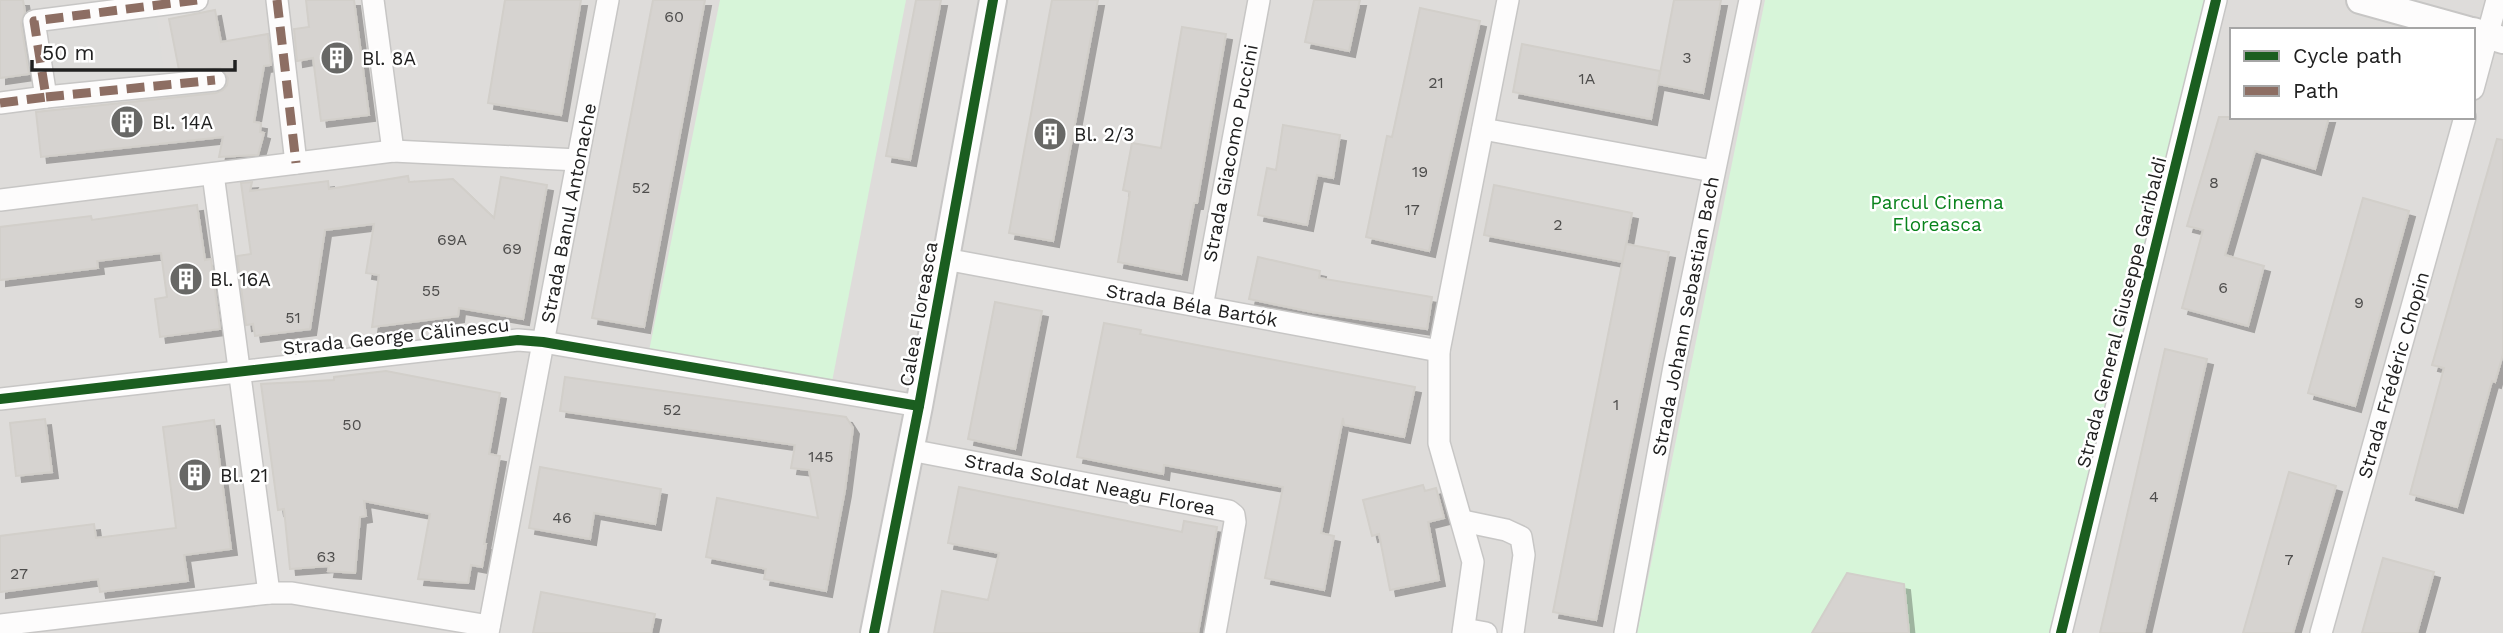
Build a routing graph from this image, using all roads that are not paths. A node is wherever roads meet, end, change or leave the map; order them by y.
1 (197, 0) edge
2 (276, 0) edge
3 (373, 0) edge
4 (608, 0) edge
5 (993, 0) edge
6 (1259, 0) edge
7 (1507, 0) edge
8 (1750, 0) edge
9 (2216, 0) edge
10 (2360, 0) edge
11 (2497, 0) edge
12 (2461, 28) edge
13 (2483, 34) edge
14 (2475, 78) edge
15 (215, 80) dead end
16 (46, 97) junction
17 (0, 103) edge
18 (2464, 119) edge
19 (1483, 129) junction
20 (393, 151) junction
21 (578, 160) junction
22 (296, 163) junction
23 (1713, 171) junction
24 (213, 174) junction
25 (0, 200) edge
26 (945, 259) junction
27 (1202, 307) junction
28 (543, 342) junction
29 (1439, 351) junction
30 (240, 372) junction
31 (0, 399) edge
32 (919, 406) junction
33 (910, 450) junction
34 (1463, 521) junction
35 (269, 593) junction
36 (0, 625) edge
37 (488, 629) edge
38 (1464, 631) edge
39 (874, 633) edge
40 (1214, 633) edge
41 (1486, 633) edge
42 (1513, 633) edge
43 (1625, 633) edge
44 (2061, 633) edge
45 (2321, 633) edge

1 - 16 street
2 - 22 street
3 - 20 street
4 - 21 street, Strada Banul Antonache
5 - 26 street, Calea Floreasca
6 - 27 street, Strada Giacomo Puccini
7 - 19 street
8 - 23 street, Strada Johann Sebastian Bach
9 - 44 street, Strada General Giuseppe Garibaldi
10 - 12 street
11 - 13 street
13 - 14 street
15 - 16 street
16 - 17 street
18 - 45 street, Strada Frédéric Chopin
19 - 23 street
19 - 29 street
20 - 21 street
20 - 22 street
21 - 28 street, Strada Banul Antonache
22 - 24 street
23 - 43 street, Strada Johann Sebastian Bach
24 - 25 street
24 - 30 street
26 - 27 street, Strada Béla Bartók
26 - 32 street, Calea Floreasca
27 - 29 street, Strada Béla Bartók
28 - 30 street, Strada George Călinescu
28 - 32 street, Strada George Călinescu
28 - 37 street, Strada Banul Antonache
29 - 34 street
30 - 31 street, Strada George Călinescu
30 - 35 street
32 - 33 street, Calea Floreasca
33 - 39 street, Calea Floreasca
33 - 40 street, Strada Soldat Neagu Florea
34 - 38 street
34 - 42 street
35 - 36 street
35 - 37 street
38 - 41 street

